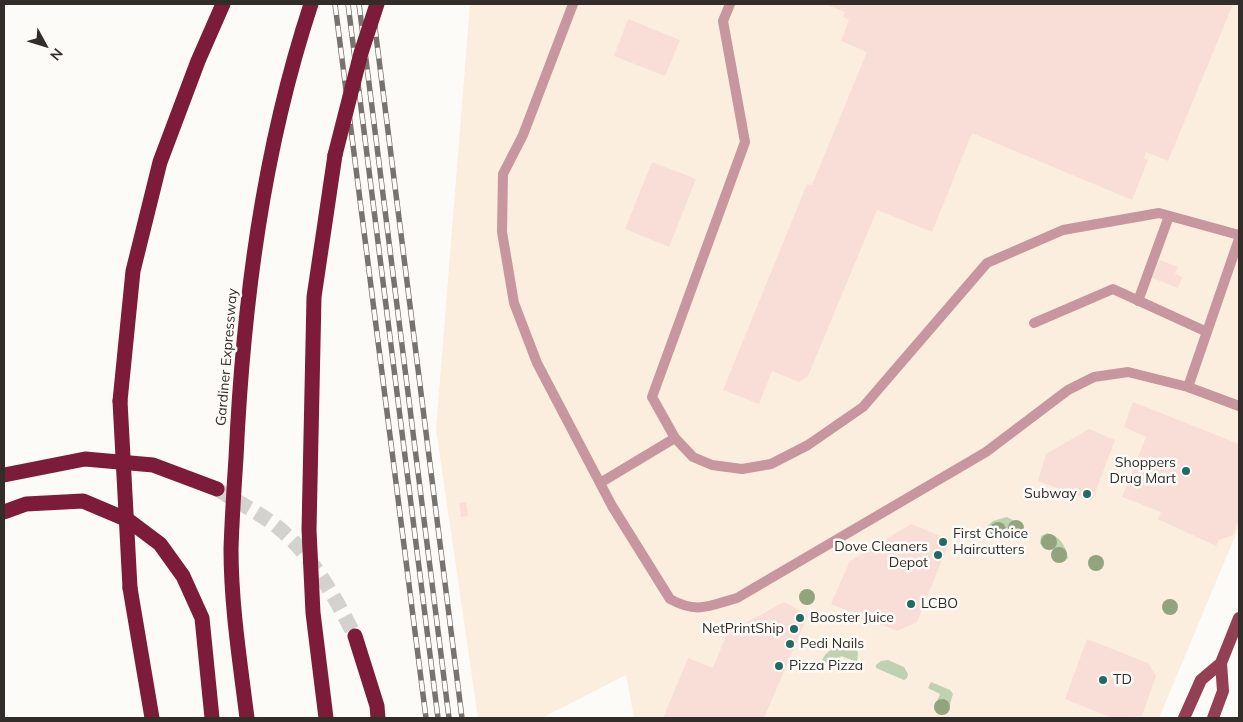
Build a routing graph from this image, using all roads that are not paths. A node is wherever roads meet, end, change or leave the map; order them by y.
1 (223, 4) edge
2 (311, 4) edge
3 (377, 4) edge
4 (573, 4) edge
5 (730, 4) edge
6 (1169, 216) junction
7 (1239, 235) edge
8 (1239, 239) edge
9 (1138, 301) junction
10 (1034, 323) dead end
11 (1207, 332) junction
12 (1188, 387) junction
13 (1239, 406) edge
14 (675, 438) junction
15 (4, 476) edge
16 (600, 483) junction
17 (217, 489) tunnel mouth
18 (4, 512) edge
19 (1239, 620) edge
20 (355, 636) tunnel mouth
21 (1221, 663) junction
22 (152, 718) edge
23 (212, 718) edge
24 (247, 718) edge
25 (326, 718) edge
26 (378, 718) edge
27 (1184, 718) edge
28 (1213, 718) edge

1 - 22 highway, bridge
2 - 24 highway, Gardiner Expressway
3 - 25 highway, bridge
4 - 16 lane
5 - 14 lane
6 - 7 lane
6 - 9 lane
6 - 14 lane
8 - 11 lane
9 - 10 lane
9 - 11 lane
11 - 12 lane
12 - 13 lane
12 - 16 lane
14 - 16 lane
15 - 17 highway
18 - 23 highway
19 - 21 main road
20 - 26 highway
21 - 27 main road
21 - 28 main road

